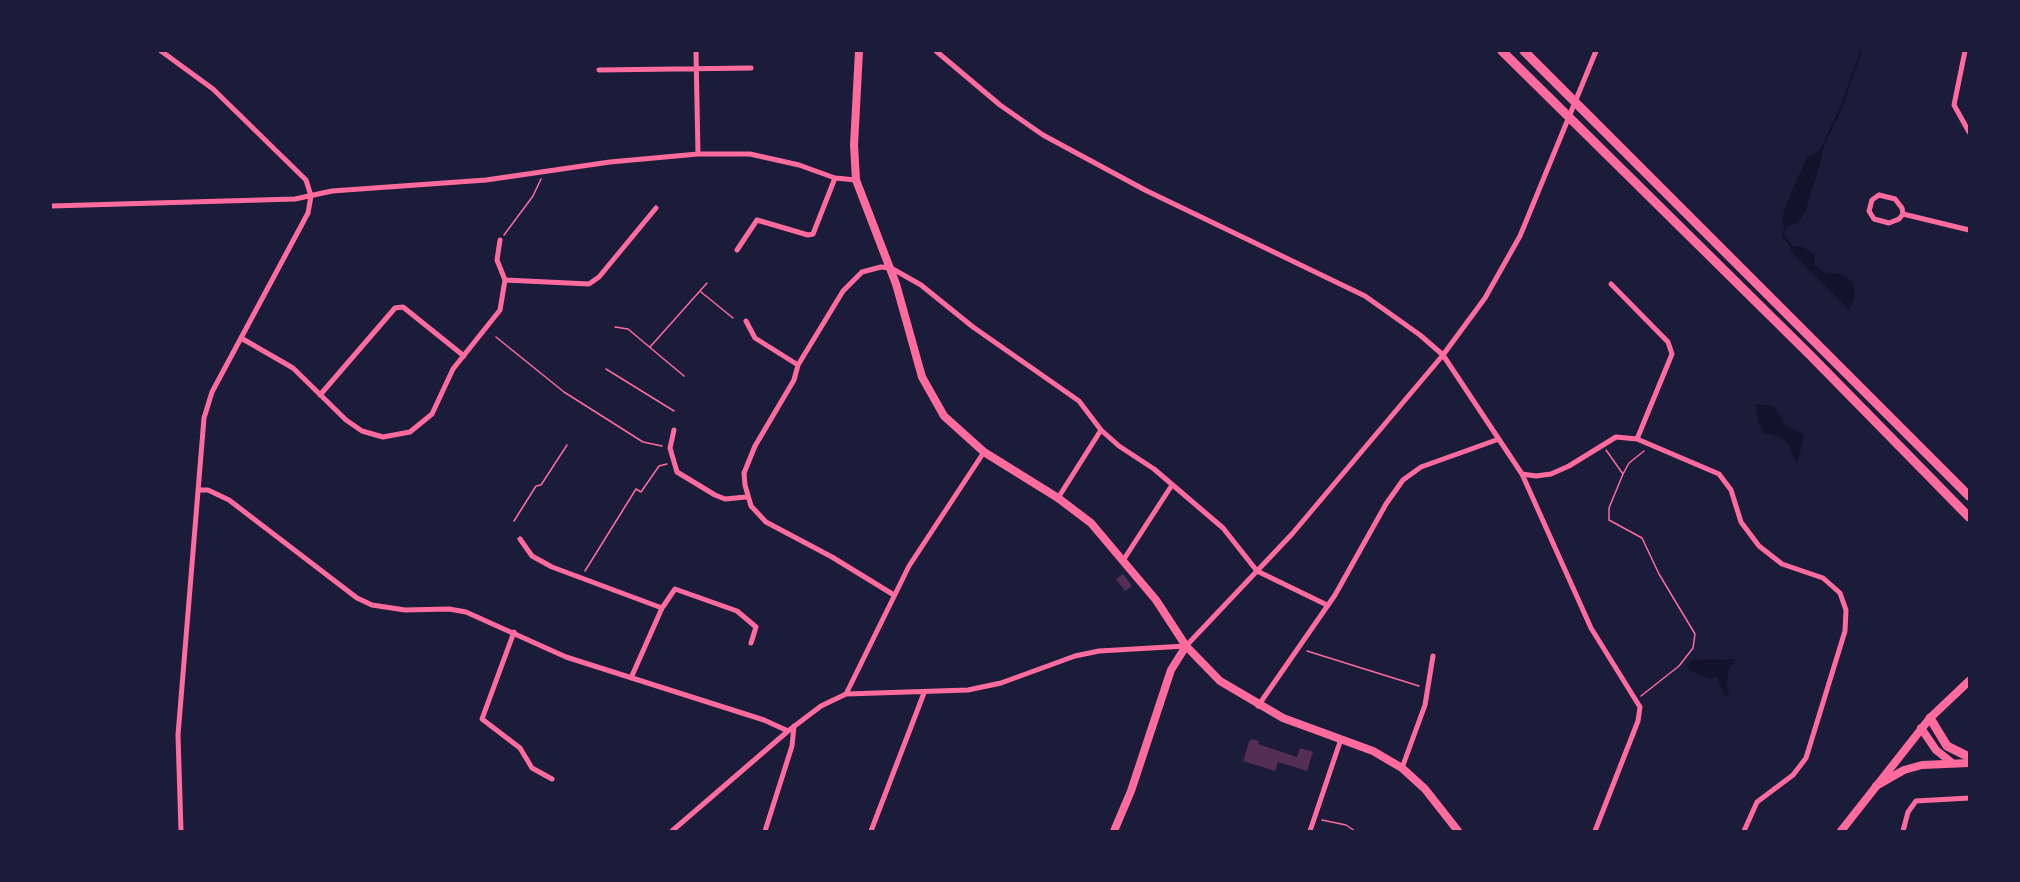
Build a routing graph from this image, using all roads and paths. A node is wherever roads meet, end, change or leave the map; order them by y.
1 (161, 51) edge
2 (696, 51) edge
3 (859, 51) edge
4 (936, 51) edge
5 (1502, 51) edge
6 (1524, 51) edge
7 (1596, 51) edge
8 (1965, 51) edge
9 (751, 68) dead end
10 (697, 69) junction
11 (598, 70) dead end
12 (1969, 132) edge
13 (698, 154) junction
14 (542, 178) dead end
15 (835, 178) junction
16 (856, 180) junction
17 (311, 196) junction
18 (51, 206) edge
19 (656, 208) dead end
20 (1903, 214) junction
21 (1969, 230) edge
22 (500, 240) joint
23 (737, 250) dead end
24 (891, 267) junction
25 (505, 280) junction
26 (707, 283) dead end
27 (1611, 284) dead end
28 (700, 292) junction
29 (733, 318) dead end
30 (746, 321) dead end
31 (615, 327) dead end
32 (496, 337) dead end
33 (241, 338) junction
34 (650, 347) junction
35 (1443, 355) junction
36 (464, 356) junction
37 (798, 365) junction
38 (606, 369) dead end
39 (684, 376) dead end
40 (320, 395) junction
41 (674, 411) dead end
42 (674, 430) dead end
43 (1101, 430) junction
44 (1499, 439) junction
45 (1637, 439) junction
46 (1602, 444) junction
47 (567, 445) dead end
48 (1655, 446) junction
49 (670, 448) junction
50 (984, 452) junction
51 (674, 462) junction
52 (1522, 474) junction
53 (1623, 474) junction
54 (1173, 485) junction
55 (199, 490) junction
56 (1969, 496) edge
57 (746, 497) junction
58 (1058, 498) junction
59 (1969, 517) edge
60 (514, 521) dead end
61 (520, 539) dead end
62 (1124, 559) junction
63 (1257, 571) junction
64 (581, 577) junction
65 (894, 595) junction
66 (1327, 605) junction
67 (662, 608) junction
68 (514, 632) junction
69 (751, 643) dead end
70 (1185, 646) junction
71 (1297, 648) junction
72 (1433, 656) dead end
73 (631, 678) junction
74 (1969, 681) edge
75 (1429, 689) junction
76 (924, 693) junction
77 (846, 694) junction
78 (1636, 699) junction
79 (1258, 706) junction
80 (1929, 718) junction
81 (794, 726) junction
82 (1921, 728) junction
83 (788, 731) junction
84 (1341, 739) junction
85 (1969, 757) edge
86 (1954, 763) junction
87 (1969, 763) edge
88 (1402, 768) junction
89 (552, 779) dead end
90 (1876, 786) junction
91 (1969, 798) edge
92 (1315, 818) junction
93 (181, 831) edge
94 (672, 831) edge
95 (765, 831) edge
96 (871, 831) edge
97 (1114, 831) edge
98 (1311, 831) edge
99 (1355, 831) edge
100 (1458, 831) edge
101 (1595, 831) edge
102 (1744, 831) edge
103 (1841, 831) edge
104 (1903, 831) edge

1 - 17 street
2 - 10 street
3 - 16 main road
4 - 35 street
5 - 59 highway
6 - 56 highway
7 - 35 street
8 - 12 street
9 - 10 street
10 - 11 street
10 - 13 street
13 - 15 street
13 - 17 street
14 - 22 path
15 - 16 street
15 - 23 street
16 - 24 main road
17 - 18 street
17 - 33 street
19 - 25 street
20 - 20 street
20 - 21 street
22 - 25 street
24 - 37 street
24 - 43 street
24 - 50 main road
25 - 36 street
26 - 28 path
27 - 45 street
28 - 29 path
28 - 34 path
30 - 37 street
31 - 34 path
32 - 49 path
33 - 40 street
33 - 55 street
34 - 39 path
35 - 44 street
35 - 63 street
36 - 40 street
36 - 40 street
37 - 57 street
38 - 41 path
42 - 49 street
43 - 54 street
43 - 58 street
44 - 52 street
44 - 66 street
45 - 46 street
45 - 48 street
46 - 52 street
46 - 53 path
47 - 60 path
48 - 53 path
48 - 102 street
49 - 51 street
50 - 58 main road
50 - 65 street
51 - 57 street
51 - 64 path
52 - 78 street
53 - 78 path
54 - 62 street
54 - 63 street
55 - 68 street
55 - 93 street
57 - 65 street
58 - 62 main road
61 - 64 street
62 - 70 main road
63 - 66 street
63 - 70 street
64 - 67 street
65 - 77 street
66 - 71 street
67 - 69 street
67 - 73 street
68 - 73 street
68 - 89 street
70 - 76 street
70 - 79 main road
70 - 97 main road
71 - 75 path
71 - 79 street
72 - 75 street
73 - 83 street
74 - 80 main road
75 - 88 street
76 - 77 street
76 - 96 street
77 - 81 street
78 - 101 street
79 - 84 main road
80 - 82 main road
80 - 85 highway
81 - 83 street
81 - 95 street
82 - 86 main road
82 - 90 main road
83 - 94 street
84 - 88 main road
84 - 92 street
86 - 87 main road
86 - 90 main road
88 - 100 main road
90 - 103 main road
91 - 104 street
92 - 98 street
92 - 99 path

